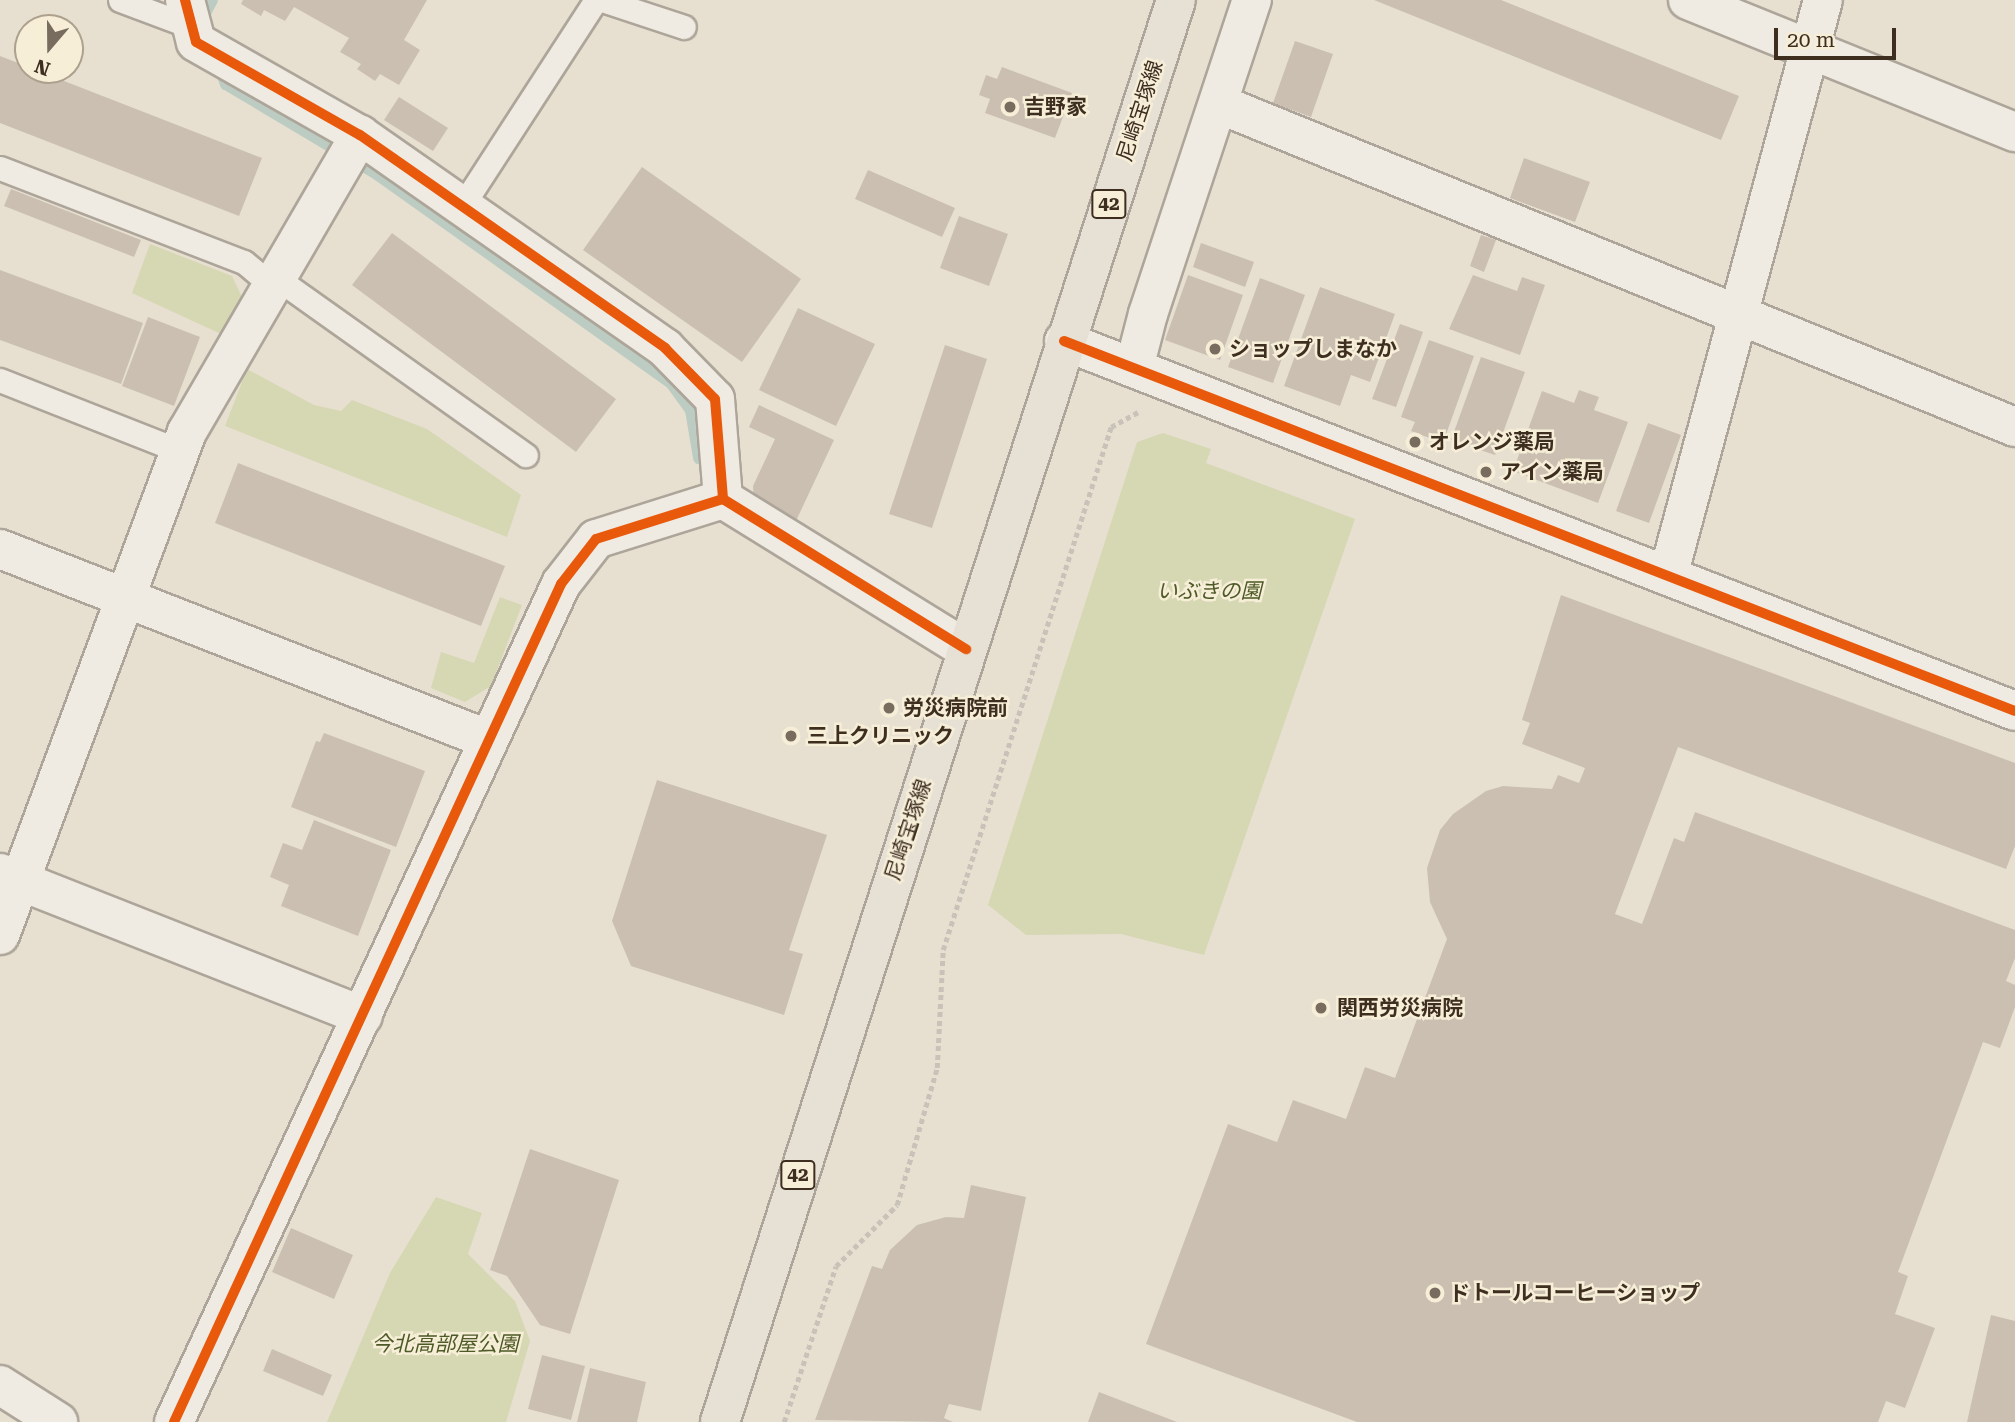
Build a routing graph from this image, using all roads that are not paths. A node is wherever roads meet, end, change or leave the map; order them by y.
1 (120, 0) edge
2 (596, 0) edge
3 (602, 0) edge
4 (1177, 0) edge
5 (1252, 0) edge
6 (1688, 0) edge
7 (1823, 0) edge
8 (188, 14) edge
9 (684, 27) dead end
10 (1808, 50) junction
11 (1219, 104) junction
12 (2015, 132) edge
13 (360, 135) junction
14 (0, 168) edge
15 (462, 206) junction
16 (276, 283) junction
17 (1738, 315) junction
18 (1064, 341) junction
19 (1134, 368) junction
20 (0, 380) edge
21 (2015, 427) edge
22 (180, 451) junction
23 (526, 455) dead end
24 (723, 499) junction
25 (0, 549) edge
26 (1668, 576) junction
27 (125, 597) junction
28 (966, 649) junction
29 (2015, 711) edge
30 (487, 739) junction
31 (10, 877) edge
32 (0, 935) edge
33 (363, 1016) junction
34 (0, 1385) edge
35 (58, 1422) edge
36 (174, 1422) edge
37 (720, 1422) edge

1 - 8 lane
2 - 15 lane
3 - 9 lane
4 - 18 main road, 尼崎宝塚線 / 42
5 - 11 street
6 - 10 street
7 - 10 street
8 - 13 street
10 - 12 street
10 - 17 street
11 - 17 street
11 - 19 street
13 - 15 street
13 - 16 street
14 - 16 lane
15 - 24 street
16 - 22 street
16 - 23 lane
17 - 21 street
17 - 26 street
18 - 19 street
18 - 28 main road, 尼崎宝塚線 / 42
19 - 26 street
20 - 22 lane
22 - 27 street
24 - 28 street
24 - 30 street
25 - 27 street
26 - 29 street
27 - 30 street
27 - 31 street
28 - 37 main road, 尼崎宝塚線 / 42
30 - 33 street
31 - 32 street
31 - 33 street
33 - 36 street
34 - 35 street

